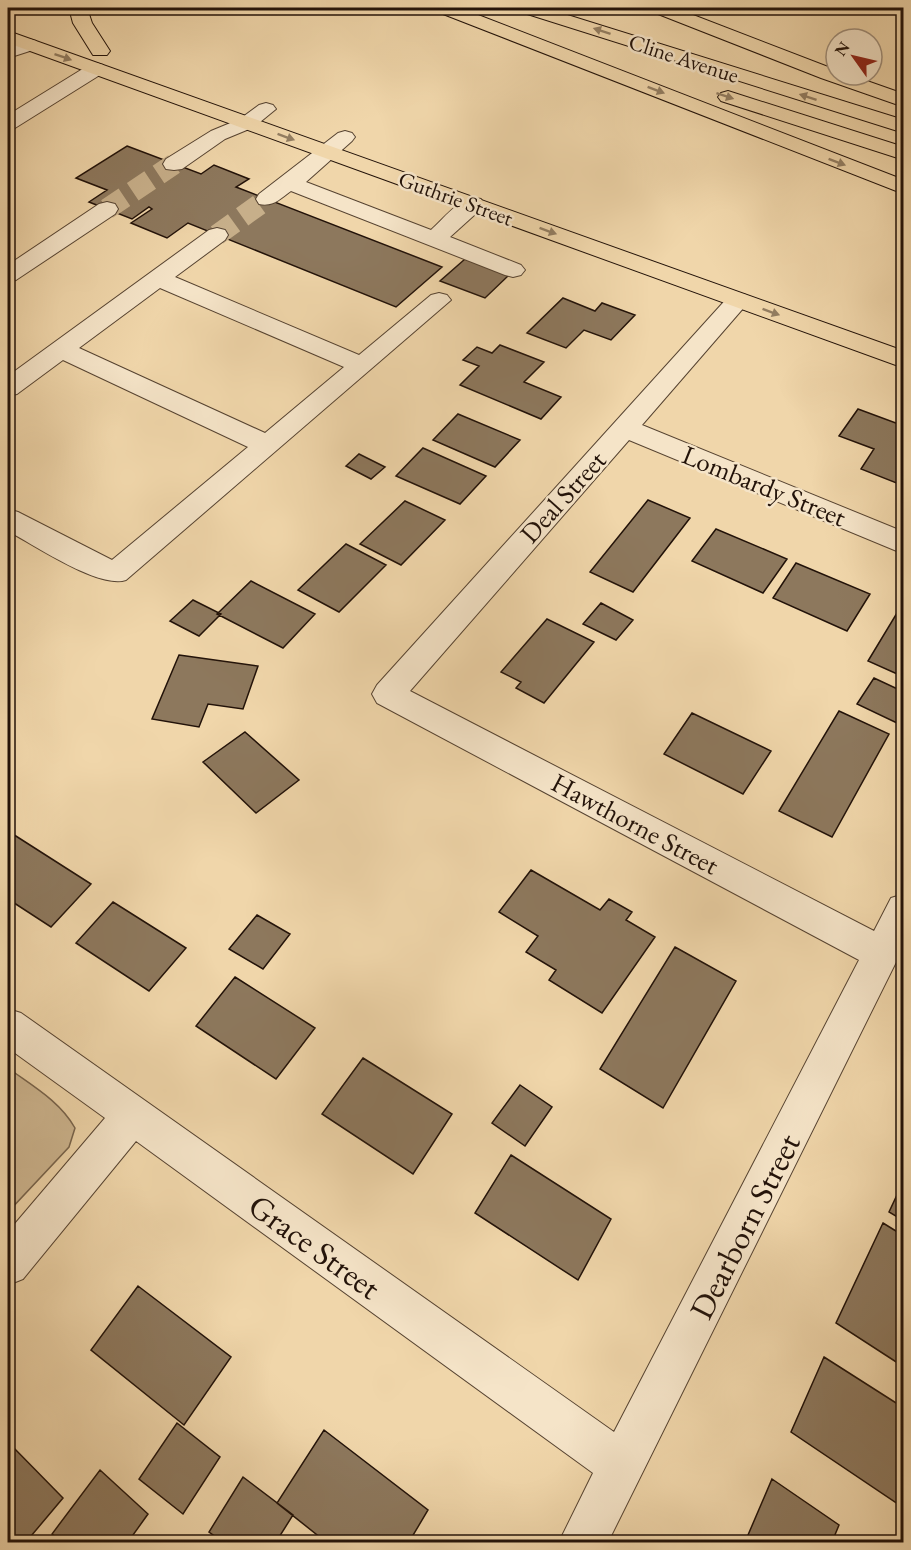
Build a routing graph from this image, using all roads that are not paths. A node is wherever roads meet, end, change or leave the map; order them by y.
1 (78, 8) edge
2 (445, 8) edge
3 (450, 8) edge
4 (528, 8) edge
5 (660, 8) edge
6 (8, 19) edge
7 (8, 37) edge
8 (29, 45) junction
9 (8, 52) edge
10 (98, 60) junction
11 (903, 100) edge
12 (266, 109) junction
13 (247, 123) junction
14 (8, 124) edge
15 (903, 128) edge
16 (345, 137) junction
17 (327, 152) junction
18 (903, 154) edge
19 (174, 164) tunnel mouth
20 (295, 178) junction
21 (903, 188) edge
22 (267, 199) tunnel mouth
23 (473, 204) junction
24 (107, 209) tunnel mouth
25 (591, 225) dead end
26 (217, 235) tunnel mouth
27 (434, 239) junction
28 (513, 270) dead end
29 (8, 275) edge
30 (158, 278) junction
31 (439, 300) dead end
32 (738, 300) junction
33 (61, 349) junction
34 (903, 360) edge
35 (361, 365) junction
36 (8, 388) edge
37 (624, 428) junction
38 (267, 446) junction
39 (8, 519) edge
40 (903, 544) edge
41 (388, 694) joint
42 (903, 909) edge
43 (881, 953) junction
44 (8, 1026) edge
45 (132, 1116) junction
46 (8, 1264) edge
47 (623, 1466) junction
48 (583, 1542) edge

1 - 10 main road
2 -> 21 main road
3 -> 18 main road, Cline Avenue
15 -> 4 main road, Cline Avenue
5 - 11 main road
6 - 10 main road, Guthrie Street
7 - 8 main road, Guthrie Street
8 - 9 street
8 -> 10 main road, Guthrie Street
10 - 12 main road, Guthrie Street
10 - 13 main road, Guthrie Street
10 - 14 street
12 - 13 street
12 - 16 main road, Guthrie Street
13 -> 17 main road, Guthrie Street
13 - 19 street
16 - 17 street
16 - 25 main road, Guthrie Street
17 - 20 street
17 - 23 main road, Guthrie Street
20 - 22 street
20 - 27 street
23 - 27 street
23 -> 32 main road, Guthrie Street
24 - 29 street
26 - 30 street
27 - 28 street
30 - 33 street
30 - 35 street
31 - 35 street
32 -> 34 main road, Guthrie Street
32 - 37 street, Deal Street
33 - 36 street
33 - 38 street
35 - 38 street
37 - 40 street, Lombardy Street
37 - 41 street, Deal Street
38 - 39 street
41 - 43 street, Hawthorne Street
42 - 43 street, Dearborn Street
43 - 47 street, Dearborn Street
44 - 45 street, Grace Street
45 - 46 street
45 - 47 street, Grace Street
47 - 48 street, Dearborn Street

